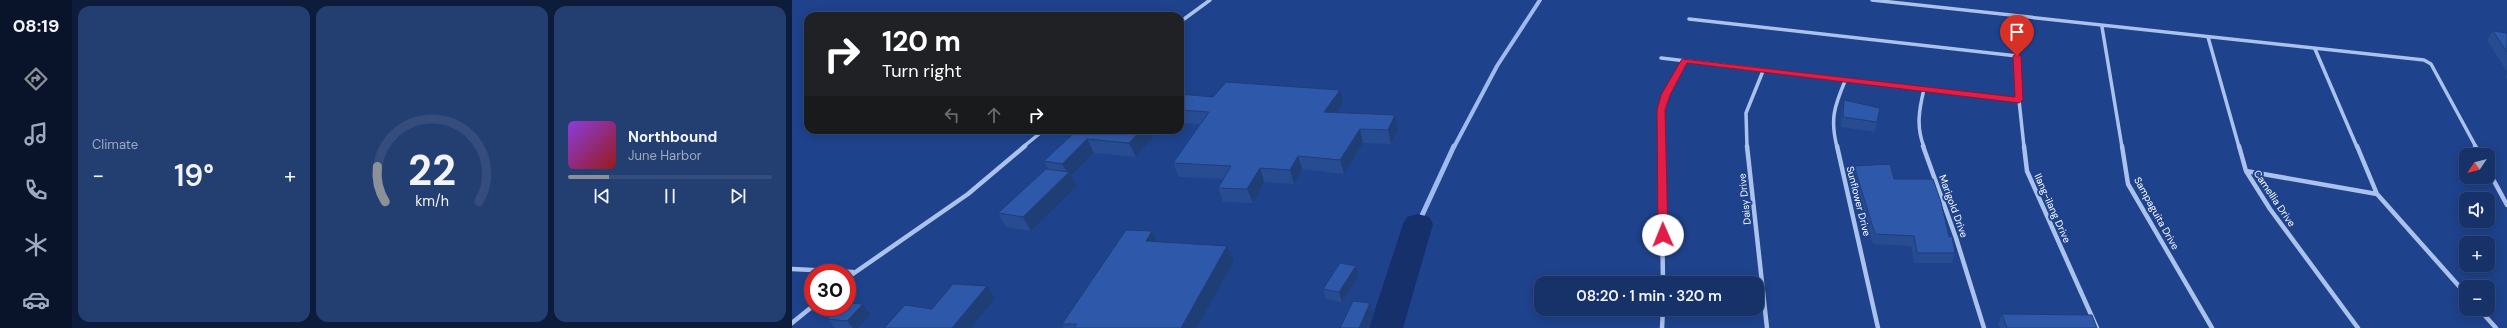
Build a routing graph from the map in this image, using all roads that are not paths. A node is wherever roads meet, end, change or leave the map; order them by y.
1 (1210, 0) edge
2 (1872, 0) edge
3 (2015, 16) junction
4 (1184, 19) edge
5 (1689, 19) dead end
6 (2102, 27) junction
7 (2208, 37) junction
8 (2315, 49) junction
9 (2017, 56) junction
10 (1661, 58) dead end
11 (1684, 61) junction
12 (1763, 71) junction
13 (1845, 81) junction
14 (1924, 89) junction
15 (2019, 100) junction
16 (1039, 134) edge
17 (2476, 148) edge
18 (2246, 172) junction
19 (2495, 183) edge
20 (2377, 194) junction
21 (2507, 205) edge
22 (792, 269) edge
23 (804, 270) edge
24 (856, 271) edge
25 (1663, 276) edge
26 (2459, 286) edge
27 (804, 313) edge
28 (1662, 316) edge
29 (2486, 316) edge
30 (792, 323) edge
31 (1662, 328) edge
32 (1767, 328) edge
33 (1878, 328) edge
34 (1984, 328) edge
35 (2097, 328) edge
36 (2212, 328) edge
37 (2358, 328) edge
38 (2496, 328) edge

1 - 4 street
2 - 3 street
3 - 6 street
3 - 9 street, Ilang-ilang Drive
5 - 9 street
6 - 7 street
6 - 36 street, Sampaguita Drive
7 - 8 street
7 - 18 street, Camellia Drive
8 - 17 street
8 - 20 street
9 - 15 street, Ilang-ilang Drive
10 - 11 street
11 - 12 street
11 - 25 street
12 - 13 street
12 - 32 street, Daisy Drive
13 - 14 street
13 - 33 street, Sunflower Drive
14 - 15 street
14 - 34 street, Marigold Drive
15 - 35 street, Ilang-ilang Drive
16 - 24 street
18 - 20 street
18 - 37 street, Camellia Drive
19 - 21 street
20 - 26 street
22 - 23 street
27 - 30 street
28 - 31 street
29 - 38 street

